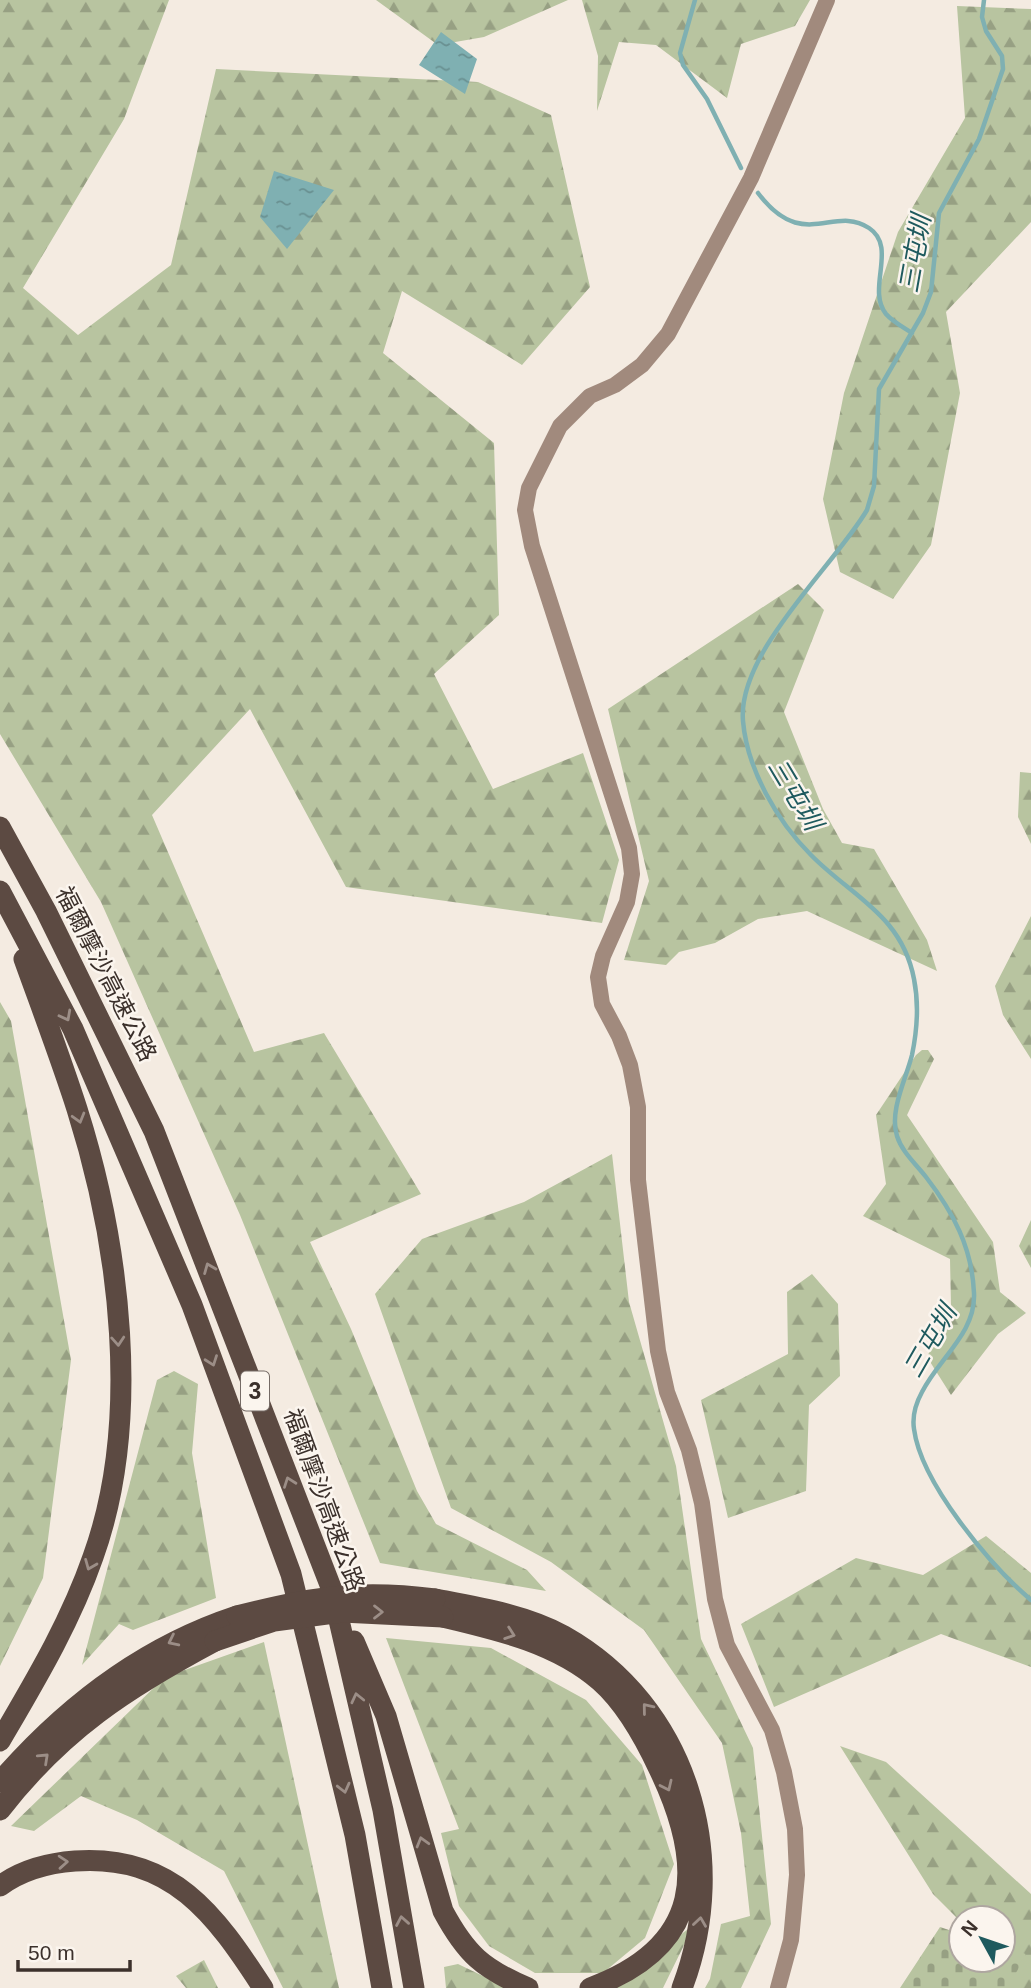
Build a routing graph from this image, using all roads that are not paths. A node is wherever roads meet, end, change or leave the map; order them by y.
1 (827, 0) edge
2 (0, 827) edge
3 (0, 891) edge
4 (332, 1590) junction
5 (439, 1608) junction
6 (0, 1741) edge
7 (0, 1782) edge
8 (0, 1810) edge
9 (0, 1886) edge
10 (263, 1988) edge
11 (382, 1988) edge
12 (414, 1988) edge
13 (528, 1988) edge
14 (590, 1988) edge
15 (682, 1988) edge
16 (778, 1988) edge

1 - 16 street
4 -> 2 highway, 福爾摩沙高速公路 / 3
3 -> 6 highway
3 -> 11 highway, 3
12 -> 4 highway, 福爾摩沙高速公路 / 3
13 -> 4 highway
5 -> 7 highway, bridge
8 -> 5 highway, bridge
5 -> 14 highway
15 -> 5 highway
9 -> 10 highway

